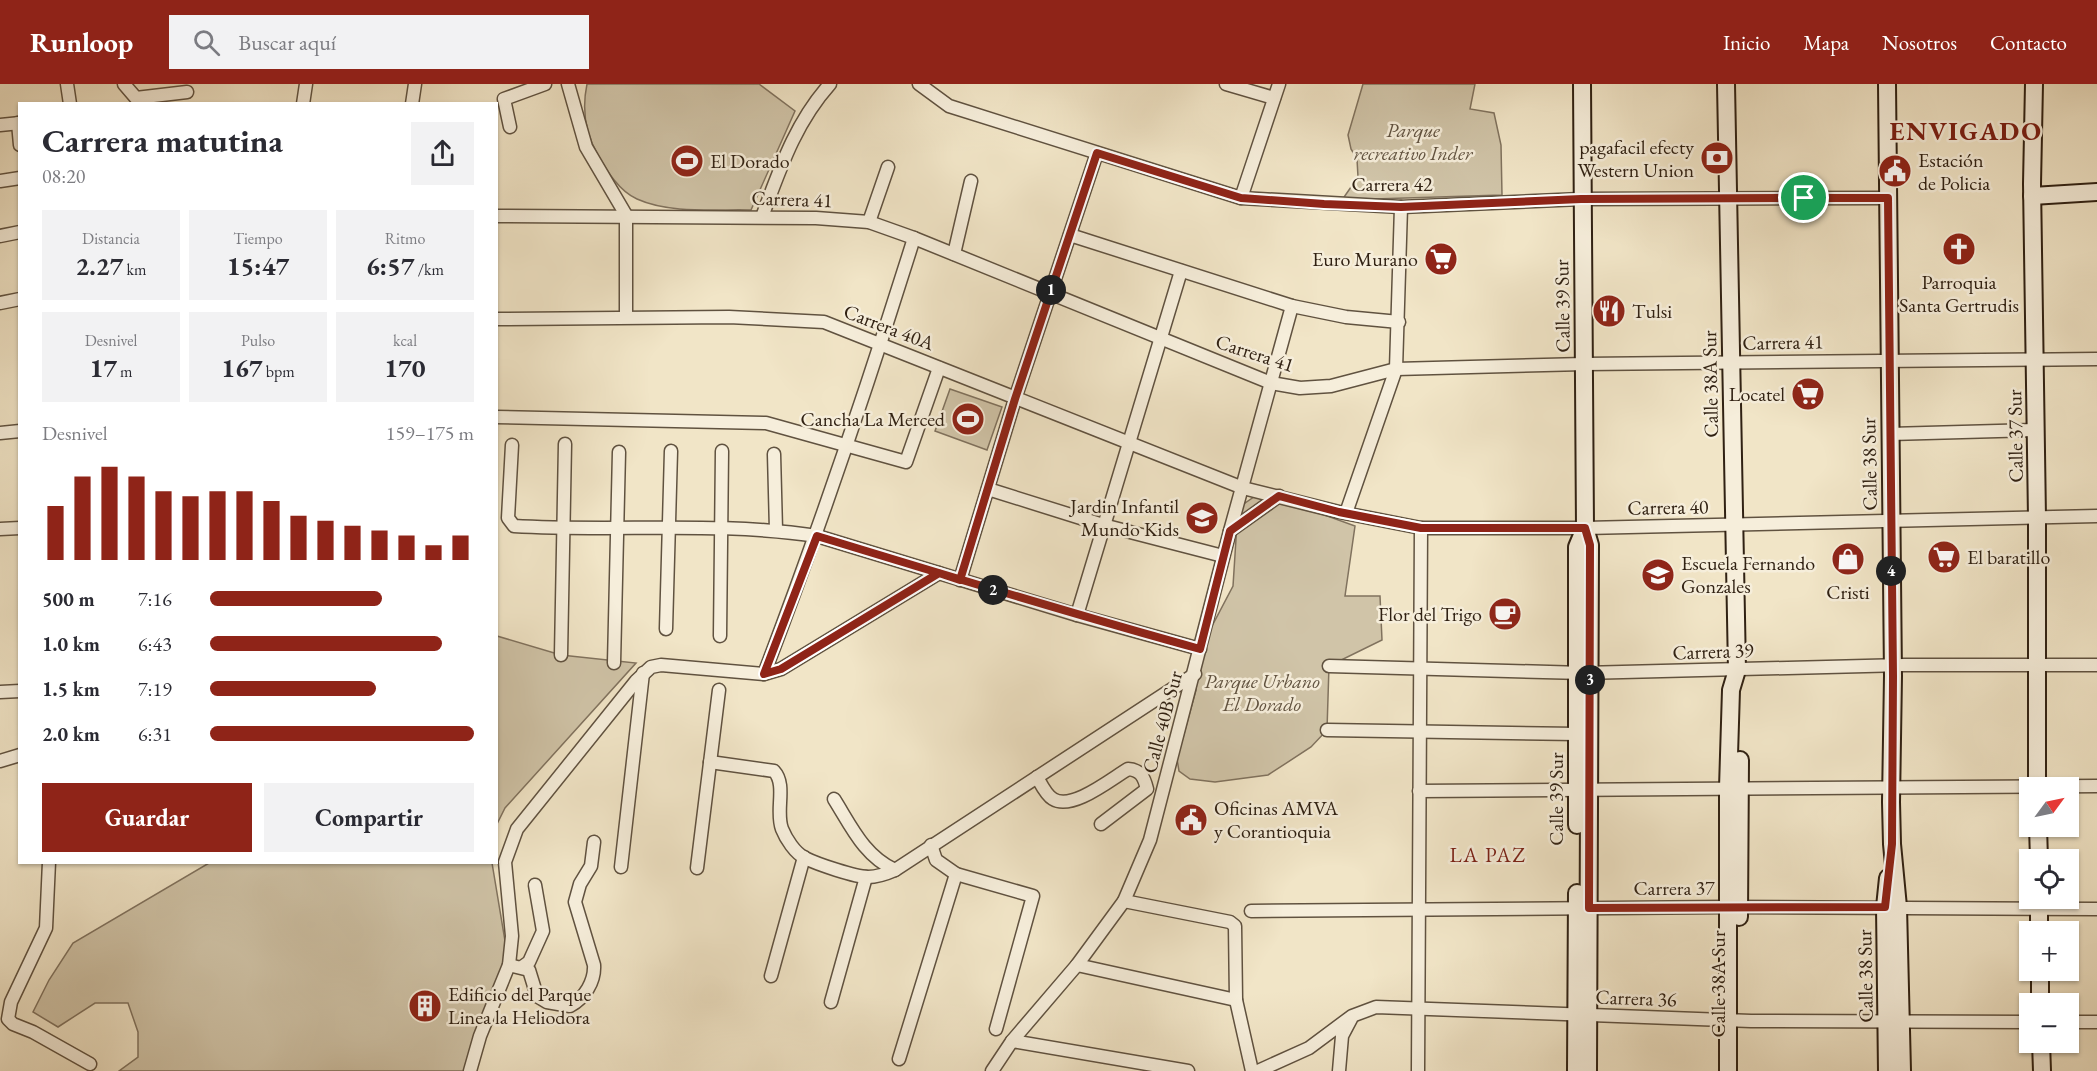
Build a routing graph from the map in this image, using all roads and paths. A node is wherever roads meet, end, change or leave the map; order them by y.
1 (67, 84) edge
2 (124, 84) edge
3 (306, 84) edge
4 (415, 84) edge
5 (545, 84) edge
6 (568, 84) edge
7 (830, 84) edge
8 (919, 84) edge
9 (1226, 84) edge
10 (1279, 84) edge
11 (1582, 84) edge
12 (1726, 84) edge
13 (1887, 84) edge
14 (2034, 84) edge
15 (185, 93) edge
16 (1274, 98) junction
17 (70, 102) edge
18 (303, 102) edge
19 (412, 102) edge
20 (18, 123) edge
21 (0, 125) edge
22 (510, 127) dead end
23 (1097, 153) junction
24 (888, 167) dead end
25 (18, 178) edge
26 (0, 181) edge
27 (970, 181) dead end
28 (2097, 192) edge
29 (2032, 196) junction
30 (1241, 198) junction
31 (1728, 198) junction
32 (1888, 198) junction
33 (1581, 199) junction
34 (1401, 207) junction
35 (626, 215) junction
36 (498, 216) edge
37 (762, 217) junction
38 (869, 222) junction
39 (18, 232) edge
40 (1070, 235) junction
41 (0, 236) edge
42 (914, 238) junction
43 (954, 254) junction
44 (1181, 271) junction
45 (1050, 292) junction
46 (18, 299) edge
47 (0, 303) edge
48 (1292, 306) junction
49 (626, 316) junction
50 (498, 319) edge
51 (1399, 322) junction
52 (1159, 339) junction
53 (881, 343) junction
54 (2097, 359) edge
55 (1888, 360) junction
56 (2034, 360) junction
57 (1731, 363) junction
58 (1584, 364) junction
59 (939, 368) junction
60 (1396, 369) junction
61 (1271, 383) junction
62 (1015, 399) junction
63 (498, 417) edge
64 (2036, 430) junction
65 (18, 431) edge
66 (0, 433) edge
67 (1890, 434) junction
68 (566, 444) dead end
69 (1128, 444) junction
70 (512, 445) dead end
71 (848, 446) junction
72 (722, 450) dead end
73 (671, 451) dead end
74 (619, 452) dead end
75 (774, 454) dead end
76 (1243, 488) junction
77 (988, 489) junction
78 (1279, 496) junction
79 (1346, 513) junction
80 (2097, 516) edge
81 (2037, 518) junction
82 (1891, 521) junction
83 (1103, 525) junction
84 (1734, 525) junction
85 (18, 528) edge
86 (1421, 528) junction
87 (1585, 528) junction
88 (0, 529) edge
89 (563, 529) junction
90 (617, 529) junction
91 (669, 530) junction
92 (721, 530) junction
93 (776, 530) junction
94 (1230, 531) junction
95 (817, 536) junction
96 (1223, 556) junction
97 (939, 573) junction
98 (960, 580) junction
99 (1077, 615) junction
100 (666, 629) dead end
101 (720, 636) dead end
102 (1200, 649) junction
103 (561, 655) dead end
104 (614, 663) dead end
105 (2037, 664) junction
106 (1893, 665) junction
107 (2097, 665) edge
108 (1329, 666) dead end
109 (1420, 669) junction
110 (1584, 672) junction
111 (644, 674) junction
112 (764, 674) junction
113 (1195, 674) junction
114 (1736, 676) junction
115 (719, 690) dead end
116 (18, 691) edge
117 (0, 692) edge
118 (1327, 730) dead end
119 (1419, 731) junction
120 (1577, 734) junction
121 (18, 756) edge
122 (0, 761) edge
123 (710, 762) junction
124 (1037, 777) junction
125 (2037, 777) edge
126 (2079, 786) edge
127 (2097, 786) edge
128 (1891, 787) junction
129 (2019, 787) edge
130 (1734, 788) junction
131 (1584, 790) junction
132 (1419, 791) junction
133 (834, 799) dead end
134 (1101, 824) dead end
135 (594, 842) dead end
136 (931, 845) junction
137 (804, 857) junction
138 (49, 864) edge
139 (621, 867) dead end
140 (697, 868) dead end
141 (895, 870) junction
142 (956, 874) junction
143 (866, 877) junction
144 (535, 885) dead end
145 (1124, 901) junction
146 (2019, 904) edge
147 (1733, 907) junction
148 (1892, 907) junction
149 (2079, 907) edge
150 (1583, 908) junction
151 (2097, 909) edge
152 (1418, 910) junction
153 (1251, 911) dead end
154 (509, 965) junction
155 (1077, 965) junction
156 (522, 967) junction
157 (771, 976) dead end
158 (1236, 1000) junction
159 (831, 1002) dead end
160 (1418, 1010) junction
161 (1353, 1016) junction
162 (1582, 1016) junction
163 (1733, 1020) junction
164 (1894, 1022) junction
165 (2019, 1022) edge
166 (2079, 1022) edge
167 (2097, 1023) edge
168 (996, 1029) dead end
169 (1012, 1041) junction
170 (2041, 1053) edge
171 (899, 1059) dead end
172 (90, 1064) dead end
173 (470, 1071) edge
174 (992, 1071) edge
175 (1188, 1071) edge
176 (1252, 1071) edge
177 (1258, 1071) edge
178 (1339, 1071) edge
179 (1418, 1071) edge
180 (1576, 1071) edge
181 (1588, 1071) edge
182 (1728, 1071) edge
183 (1739, 1071) edge
184 (1887, 1071) edge
185 (1902, 1071) edge
186 (2042, 1071) edge

1 - 17 street
2 - 15 street
3 - 18 street
4 - 19 street
5 - 22 street
6 - 35 street
7 - 37 street
8 - 23 street, Carrera 42
9 - 16 street
10 - 16 street
11 - 33 street, Calle 39 Sur
12 - 31 street, Calle 38A Sur
13 - 32 street, Calle 38 Sur
14 - 29 street, Calle 37 Sur
16 - 30 street
20 - 21 street
23 - 30 street, Carrera 42
23 - 40 street
24 - 38 street
25 - 26 street
27 - 43 street
28 - 29 street
29 - 56 street, Calle 37 Sur
30 - 34 street, Carrera 42
31 - 32 street, Carrera 42
31 - 33 street, Carrera 42
31 - 57 street, Calle 38A Sur
32 - 55 street, Calle 38 Sur
33 - 34 street, Carrera 42
33 - 58 street, Calle 39 Sur
34 - 51 street
35 - 36 street, Carrera 41
35 - 37 street, Carrera 41
35 - 49 street
37 - 38 street, Carrera 41
38 - 42 street, Carrera 41
39 - 41 street
40 - 44 street
40 - 45 street
42 - 43 street, Carrera 41
42 - 53 street
43 - 45 street, Carrera 41
44 - 48 street
44 - 52 street
45 - 52 street, Carrera 41
45 - 62 street
46 - 47 street
48 - 51 street
48 - 61 street, Calle 40B Sur
49 - 50 street, Carrera 40A
49 - 53 street, Carrera 40A
51 - 60 street
52 - 61 street, Carrera 41
52 - 69 street
53 - 59 street, Carrera 40A
53 - 71 street
54 - 56 street, Carrera 41
55 - 56 street, Carrera 41
55 - 57 street, Carrera 41
55 - 67 street, Calle 38 Sur
56 - 64 street, Calle 37 Sur
57 - 58 street, Carrera 41
57 - 84 street, Calle 38A Sur
58 - 60 street, Carrera 41
58 - 87 street, Calle 39 Sur
59 - 62 street, Carrera 40A
59 - 71 street
60 - 61 street, Carrera 41
60 - 79 street
61 - 76 street, Calle 40B Sur
62 - 69 street, Carrera 40A
62 - 77 street
63 - 71 street
64 - 67 street
64 - 81 street, Calle 37 Sur
65 - 66 street
67 - 82 street, Calle 38 Sur
68 - 89 street
69 - 76 street, Carrera 40A
69 - 83 street
70 - 89 street
71 - 95 street
72 - 92 street
73 - 91 street
74 - 90 street
75 - 93 street
76 - 78 street, Carrera 40
76 - 94 street, Calle 40B Sur
77 - 83 street
77 - 98 street
78 - 79 street, Carrera 40
78 - 94 street
79 - 86 street, Carrera 40
80 - 81 street, Carrera 40
81 - 82 street, Carrera 40
81 - 105 street, Calle 37 Sur
82 - 84 street, Carrera 40
82 - 106 street, Calle 38 Sur
83 - 96 street
83 - 99 street
84 - 87 street, Carrera 40
84 - 114 street, Calle 38A Sur
85 - 88 street
86 - 87 street, Carrera 40
86 - 109 street
87 - 110 street, Calle 39 Sur
89 - 90 street
89 - 103 street
90 - 91 street
90 - 104 street
91 - 92 street
91 - 100 street
92 - 93 street
92 - 101 street
93 - 95 street
94 - 96 street, Calle 40B Sur
95 - 97 street
95 - 112 street
96 - 102 street, Calle 40B Sur
97 - 98 street
97 - 112 street
98 - 99 street
99 - 102 street
102 - 113 street, Calle 40B Sur
105 - 106 street, Carrera 39
105 - 107 street, Carrera 39
105 - 125 street, Calle 37 Sur
106 - 114 street, Carrera 39
106 - 128 street, Calle 38 Sur
108 - 109 street, Carrera 39
109 - 110 street, Carrera 39
109 - 119 street
110 - 114 street, Carrera 39
110 - 120 street, Calle 39 Sur
110 - 131 street, Calle 39 Sur
111 - 112 street
111 - 139 street
111 - 154 street
113 - 124 street
113 - 145 street, Calle 40B Sur
114 - 130 street, Calle 38A Sur
115 - 123 street
116 - 117 street
118 - 119 street
119 - 120 street
119 - 132 street
120 - 131 street, Calle 39 Sur
121 - 122 street
123 - 137 street
123 - 140 street
124 - 134 street
124 - 136 street
126 - 127 street
128 - 129 street
128 - 130 street
128 - 148 street, Calle 38 Sur
130 - 131 street
130 - 147 street, Calle 38A Sur
131 - 132 street
131 - 150 street, Calle 39 Sur
132 - 152 street
133 - 141 street
135 - 156 street
136 - 141 street
136 - 142 street
137 - 143 street
137 - 157 street
138 - 172 street
141 - 143 street
142 - 168 street
142 - 171 street
143 - 159 street
144 - 156 street
145 - 155 street, Calle 40B Sur
145 - 158 street
146 - 148 street, Carrera 37
147 - 148 street, Carrera 37
147 - 150 street, Carrera 37
147 - 163 street, Calle 38A Sur
148 - 164 street, Calle 38 Sur
149 - 151 street, Carrera 37
150 - 152 street, Carrera 37
150 - 162 street, Calle 39 Sur
152 - 153 street, Carrera 37
152 - 160 street
154 - 156 street
154 - 173 street
155 - 158 street
155 - 169 street, Calle 40B Sur
158 - 176 street
160 - 161 street, Carrera 36
160 - 162 street, Carrera 36
160 - 179 street
161 - 177 street, Carrera 36
161 - 178 street
162 - 163 street, Carrera 36
162 - 180 street, Calle 39 Sur
162 - 181 street, Calle 39 Sur
163 - 164 street, Carrera 36
163 - 182 street, Calle 38A Sur
163 - 183 street, Calle 38A Sur
164 - 165 street, Carrera 36
164 - 184 street, Calle 38 Sur
164 - 185 street, Calle 38 Sur
166 - 167 street
169 - 174 street, Calle 40B Sur
169 - 175 street
170 - 186 street

